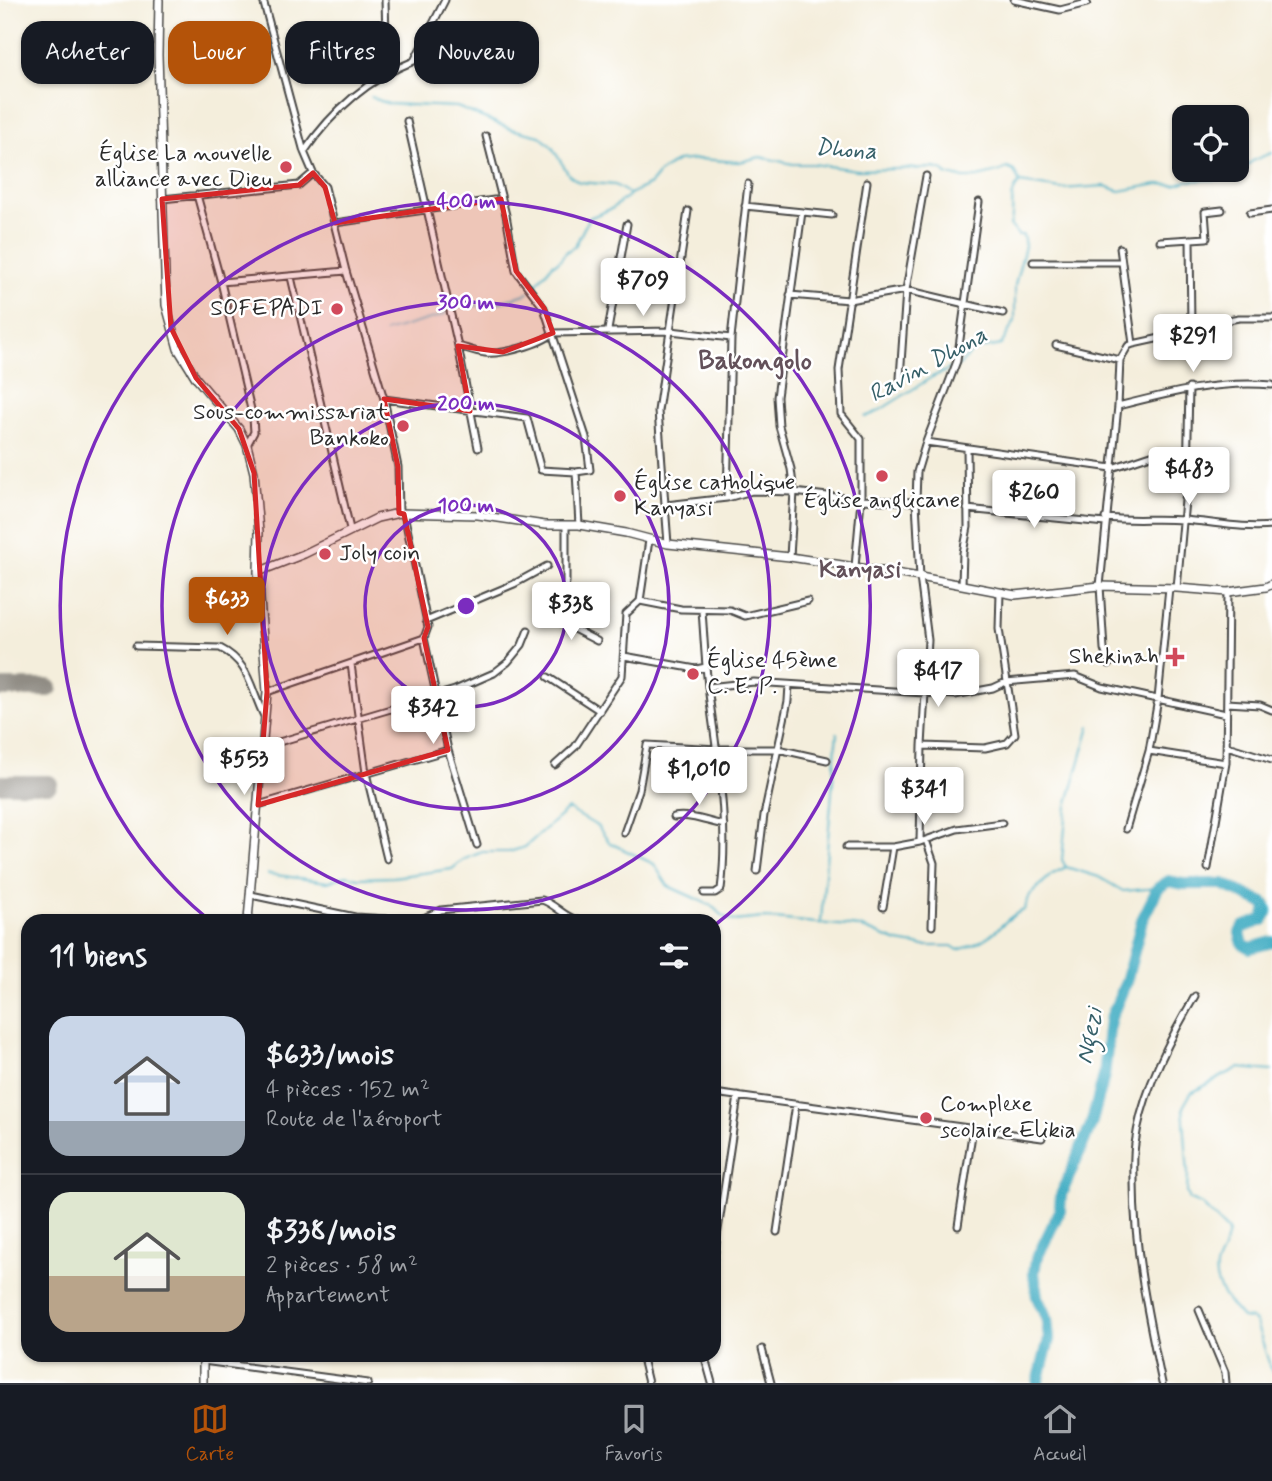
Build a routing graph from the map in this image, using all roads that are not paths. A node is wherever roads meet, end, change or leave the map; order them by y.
1 (159, 0) edge
2 (263, 0) edge
3 (385, 0) edge
4 (446, 0) edge
5 (1014, 0) edge
6 (1087, 4) dead end
7 (386, 21) edge
8 (400, 67) edge
9 (369, 84) edge
10 (407, 121) dead end
11 (486, 136) dead end
12 (304, 152) junction
13 (313, 173) junction
14 (926, 176) dead end
15 (867, 182) dead end
16 (748, 184) dead end
17 (197, 195) junction
18 (162, 199) junction
19 (501, 199) junction
20 (979, 202) dead end
21 (745, 206) junction
22 (426, 210) junction
23 (1222, 210) dead end
24 (1272, 210) edge
25 (688, 211) dead end
26 (802, 212) junction
27 (1250, 213) dead end
28 (832, 215) dead end
29 (335, 223) junction
30 (627, 224) dead end
31 (1189, 239) junction
32 (1160, 240) dead end
33 (1120, 248) dead end
34 (1033, 262) dead end
35 (1121, 262) junction
36 (346, 271) junction
37 (290, 277) junction
38 (221, 282) junction
39 (906, 290) junction
40 (790, 295) junction
41 (849, 300) junction
42 (965, 304) junction
43 (1003, 313) dead end
44 (1272, 318) edge
45 (1191, 327) junction
46 (608, 330) junction
47 (671, 331) junction
48 (553, 333) junction
49 (731, 338) junction
50 (1133, 344) junction
51 (1056, 345) dead end
52 (457, 346) junction
53 (1119, 360) junction
54 (900, 378) dead end
55 (1272, 385) edge
56 (1189, 388) junction
57 (384, 399) junction
58 (1118, 406) junction
59 (470, 411) junction
60 (926, 442) junction
61 (247, 445) junction
62 (478, 448) dead end
63 (967, 448) junction
64 (1187, 452) junction
65 (1112, 468) junction
66 (576, 472) junction
67 (794, 492) junction
68 (727, 498) junction
69 (861, 500) junction
70 (916, 502) junction
71 (666, 505) junction
72 (967, 509) junction
73 (402, 514) junction
74 (1105, 520) junction
75 (1182, 520) junction
76 (566, 524) junction
77 (579, 525) junction
78 (1272, 526) edge
79 (350, 529) junction
80 (649, 540) junction
81 (668, 544) junction
82 (790, 557) junction
83 (547, 566) dead end
84 (855, 567) junction
85 (258, 572) junction
86 (920, 577) junction
87 (962, 584) junction
88 (1272, 584) edge
89 (1100, 586) junction
90 (1173, 588) junction
91 (1000, 592) junction
92 (1228, 592) junction
93 (640, 601) junction
94 (808, 601) dead end
95 (702, 611) junction
96 (426, 621) junction
97 (528, 630) dead end
98 (424, 638) junction
99 (597, 641) dead end
100 (136, 646) dead end
101 (624, 656) junction
102 (351, 664) junction
103 (1109, 664) dead end
104 (706, 667) junction
105 (548, 677) dead end
106 (1006, 682) junction
107 (789, 685) junction
108 (708, 687) junction
109 (267, 692) junction
110 (926, 693) junction
111 (435, 695) junction
112 (1158, 699) junction
113 (1227, 703) junction
114 (1272, 710) edge
115 (600, 711) junction
116 (1226, 714) junction
117 (264, 716) junction
118 (358, 719) junction
119 (922, 746) junction
120 (1227, 746) junction
121 (262, 747) junction
122 (717, 749) junction
123 (778, 749) junction
124 (448, 750) junction
125 (1149, 751) junction
126 (827, 760) dead end
127 (1272, 760) edge
128 (1226, 763) junction
129 (555, 765) dead end
130 (366, 773) junction
131 (258, 804) junction
132 (674, 817) dead end
133 (1002, 823) dead end
134 (724, 825) junction
135 (1126, 829) dead end
136 (624, 833) dead end
137 (923, 841) junction
138 (477, 845) dead end
139 (846, 847) dead end
140 (893, 847) junction
141 (387, 859) dead end
142 (1208, 868) dead end
143 (757, 871) dead end
144 (704, 893) dead end
145 (250, 895) junction
146 (883, 906) dead end
147 (248, 914) edge
148 (345, 914) edge
149 (432, 914) edge
150 (563, 914) edge
151 (932, 926) dead end
152 (1195, 996) dead end
153 (721, 1094) edge
154 (738, 1097) junction
155 (796, 1104) junction
156 (973, 1128) junction
157 (1042, 1138) dead end
158 (721, 1210) edge
159 (958, 1226) dead end
160 (777, 1232) dead end
161 (1199, 1310) dead end
162 (762, 1349) dead end
163 (203, 1362) edge
164 (229, 1362) edge
165 (643, 1362) edge
166 (706, 1362) edge
167 (203, 1383) edge
168 (368, 1383) edge
169 (648, 1383) edge
170 (712, 1383) edge
171 (771, 1383) edge
172 (1162, 1383) edge
173 (1226, 1383) edge

1 - 18 street
2 - 12 street
3 - 7 street
4 - 8 street
5 - 6 street
9 - 12 street
10 - 22 street
11 - 19 street
12 - 13 street
13 - 17 street
13 - 29 street
14 - 39 street
15 - 41 street
16 - 21 street
17 - 18 street
17 - 38 street
18 - 61 street
19 - 22 street
19 - 48 street
20 - 42 street
21 - 26 street
21 - 49 street
22 - 29 street
22 - 52 street
23 - 31 street
24 - 27 street
25 - 47 street
26 - 28 street
26 - 40 street
29 - 36 street
30 - 46 street
31 - 32 street
31 - 45 street
33 - 35 street
34 - 35 street
35 - 50 street
36 - 37 street
36 - 57 street
37 - 38 street
37 - 79 street
38 - 61 street
39 - 41 street
39 - 42 street
39 - 54 street
40 - 41 street
40 - 67 street
41 - 69 street
42 - 43 street
42 - 60 street
44 - 45 street
45 - 50 street
46 - 47 street
46 - 48 street
47 - 49 street
47 - 71 street
48 - 52 street
48 - 66 street
49 - 68 street
50 - 53 street
51 - 53 street
52 - 59 street
53 - 58 street
55 - 56 street
56 - 58 street
56 - 64 street
57 - 59 street
57 - 73 street
58 - 65 street
59 - 62 street
59 - 66 street
60 - 63 street
60 - 70 street
61 - 85 street
63 - 65 street
63 - 72 street
64 - 65 street
64 - 75 street
65 - 74 street
66 - 77 street
67 - 68 street
67 - 69 street
67 - 82 street
68 - 71 street
69 - 70 street
69 - 84 street
70 - 86 street
71 - 81 street
72 - 74 street
72 - 87 street
73 - 76 street
73 - 79 street
73 - 96 street
74 - 75 street
74 - 89 street
75 - 78 street
75 - 90 street
76 - 77 street
76 - 99 street
77 - 80 street
79 - 85 street
80 - 81 street
80 - 93 street
81 - 82 street
82 - 84 street
83 - 96 street
84 - 86 street
85 - 109 street
86 - 87 street
86 - 110 street
87 - 91 street
88 - 92 street
89 - 90 street
89 - 91 street
89 - 103 street
90 - 92 street
90 - 112 street
91 - 106 street
92 - 113 street
93 - 95 street
93 - 101 street
94 - 95 street
95 - 104 street
96 - 98 street
97 - 111 street
98 - 102 street
98 - 111 street
100 - 117 street
101 - 104 street
101 - 115 street
102 - 109 street
102 - 118 street
104 - 108 street
105 - 115 street
106 - 110 street
106 - 112 street
106 - 119 street
107 - 108 street
107 - 110 street
107 - 123 street
108 - 122 street
109 - 117 street
110 - 119 street
111 - 118 street
111 - 124 street
112 - 116 street
112 - 125 street
113 - 114 street
113 - 116 street
115 - 129 street
116 - 120 street
117 - 121 street
118 - 121 street
118 - 130 street
119 - 137 street
120 - 127 street
120 - 128 street
121 - 131 street
122 - 123 street
122 - 134 street
122 - 136 street
123 - 126 street
123 - 143 street
124 - 130 street
124 - 138 street
125 - 128 street
125 - 135 street
128 - 142 street
130 - 131 street
130 - 141 street
131 - 145 street
132 - 134 street
133 - 137 street
134 - 144 street
137 - 140 street
137 - 151 street
139 - 140 street
140 - 146 street
145 - 147 street
145 - 148 street
149 - 150 street
152 - 172 street
153 - 154 street
154 - 155 street
154 - 158 street
155 - 156 street
155 - 160 street
156 - 157 street
156 - 159 street
161 - 173 street
162 - 171 street
163 - 167 street
164 - 168 street
165 - 169 street
166 - 170 street

